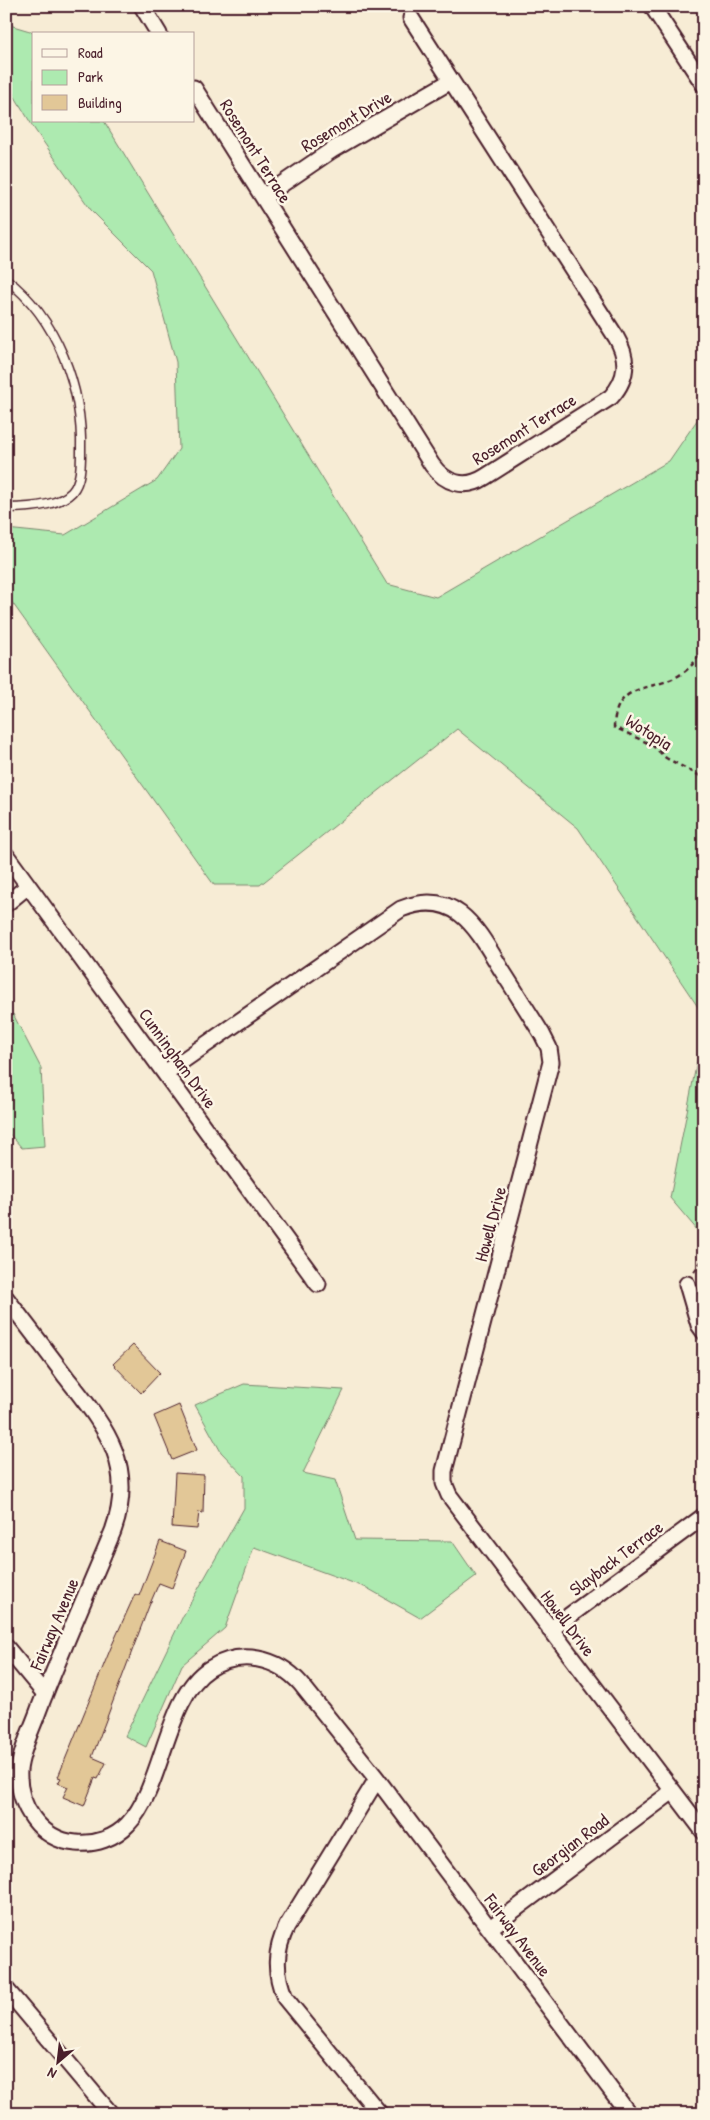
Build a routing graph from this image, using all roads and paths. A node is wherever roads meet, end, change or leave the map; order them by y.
1 (142, 6) edge
2 (652, 6) edge
3 (412, 18) dead end
4 (158, 32) edge
5 (451, 81) junction
6 (704, 85) edge
7 (195, 90) edge
8 (263, 197) junction
9 (6, 279) edge
10 (6, 508) edge
11 (704, 647) edge
12 (704, 778) edge
13 (6, 856) edge
14 (28, 886) junction
15 (6, 904) edge
16 (165, 1073) junction
17 (318, 1284) dead end
18 (687, 1284) dead end
19 (6, 1298) edge
20 (704, 1332) edge
21 (704, 1516) edge
22 (550, 1630) junction
23 (6, 1647) edge
24 (45, 1694) junction
25 (377, 1779) junction
26 (673, 1792) junction
27 (704, 1832) edge
28 (490, 1928) junction
29 (6, 1989) edge
30 (111, 2114) edge
31 (380, 2114) edge
32 (629, 2114) edge

1 - 4 street
2 - 6 street
3 - 5 street, Rosemont Terrace
5 - 8 street, Rosemont Drive
5 - 8 street, Rosemont Terrace
7 - 8 street, Rosemont Terrace
9 - 10 lane
11 - 12 path, Wotopia
13 - 14 street, Cunningham Drive
14 - 15 street
14 - 16 street, Cunningham Drive
16 - 17 street, Cunningham Drive
16 - 22 street, Howell Drive
18 - 20 street
19 - 24 street, Fairway Avenue
21 - 22 street, Slayback Terrace
22 - 26 street, Howell Drive
23 - 24 street
24 - 25 street, Fairway Avenue
25 - 28 street, Fairway Avenue
25 - 31 street
26 - 27 street, Howell Drive
26 - 28 street, Georgian Road
28 - 32 street, Fairway Avenue
29 - 30 street

